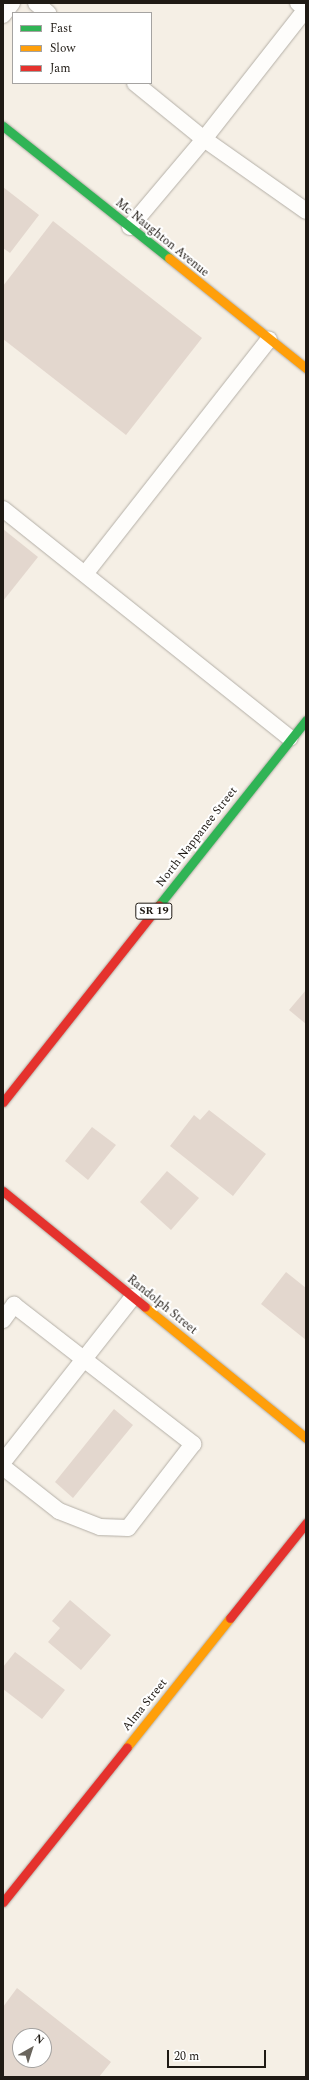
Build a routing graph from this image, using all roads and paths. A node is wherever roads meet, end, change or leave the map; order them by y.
1 (12, 3) edge
2 (36, 3) edge
3 (298, 3) edge
4 (306, 9) edge
5 (47, 12) edge
6 (3, 15) edge
7 (136, 84) edge
8 (3, 126) edge
9 (204, 139) junction
10 (306, 211) edge
11 (130, 227) junction
12 (269, 339) junction
13 (306, 368) edge
14 (3, 509) edge
15 (85, 574) junction
16 (301, 729) edge
17 (3, 1102) edge
18 (3, 1191) edge
19 (132, 1297) junction
20 (3, 1320) edge
21 (83, 1359) junction
22 (306, 1438) edge
23 (3, 1462) edge
24 (3, 1467) edge
25 (306, 1523) edge
26 (3, 1902) edge

1 - 6 lane
2 - 5 lane
3 - 4 lane
4 - 9 lane
7 - 9 lane
8 - 11 street, Mc Naughton Avenue
9 - 10 lane
9 - 11 lane
11 - 12 street, Mc Naughton Avenue
12 - 13 street, Mc Naughton Avenue
12 - 15 lane
14 - 15 lane
15 - 16 lane
16 - 17 street, North Nappanee Street / SR 19
18 - 19 street, Randolph Street
19 - 21 lane
19 - 22 street, Randolph Street
20 - 21 lane
21 - 23 lane
21 - 24 lane
25 - 26 street, Alma Street

